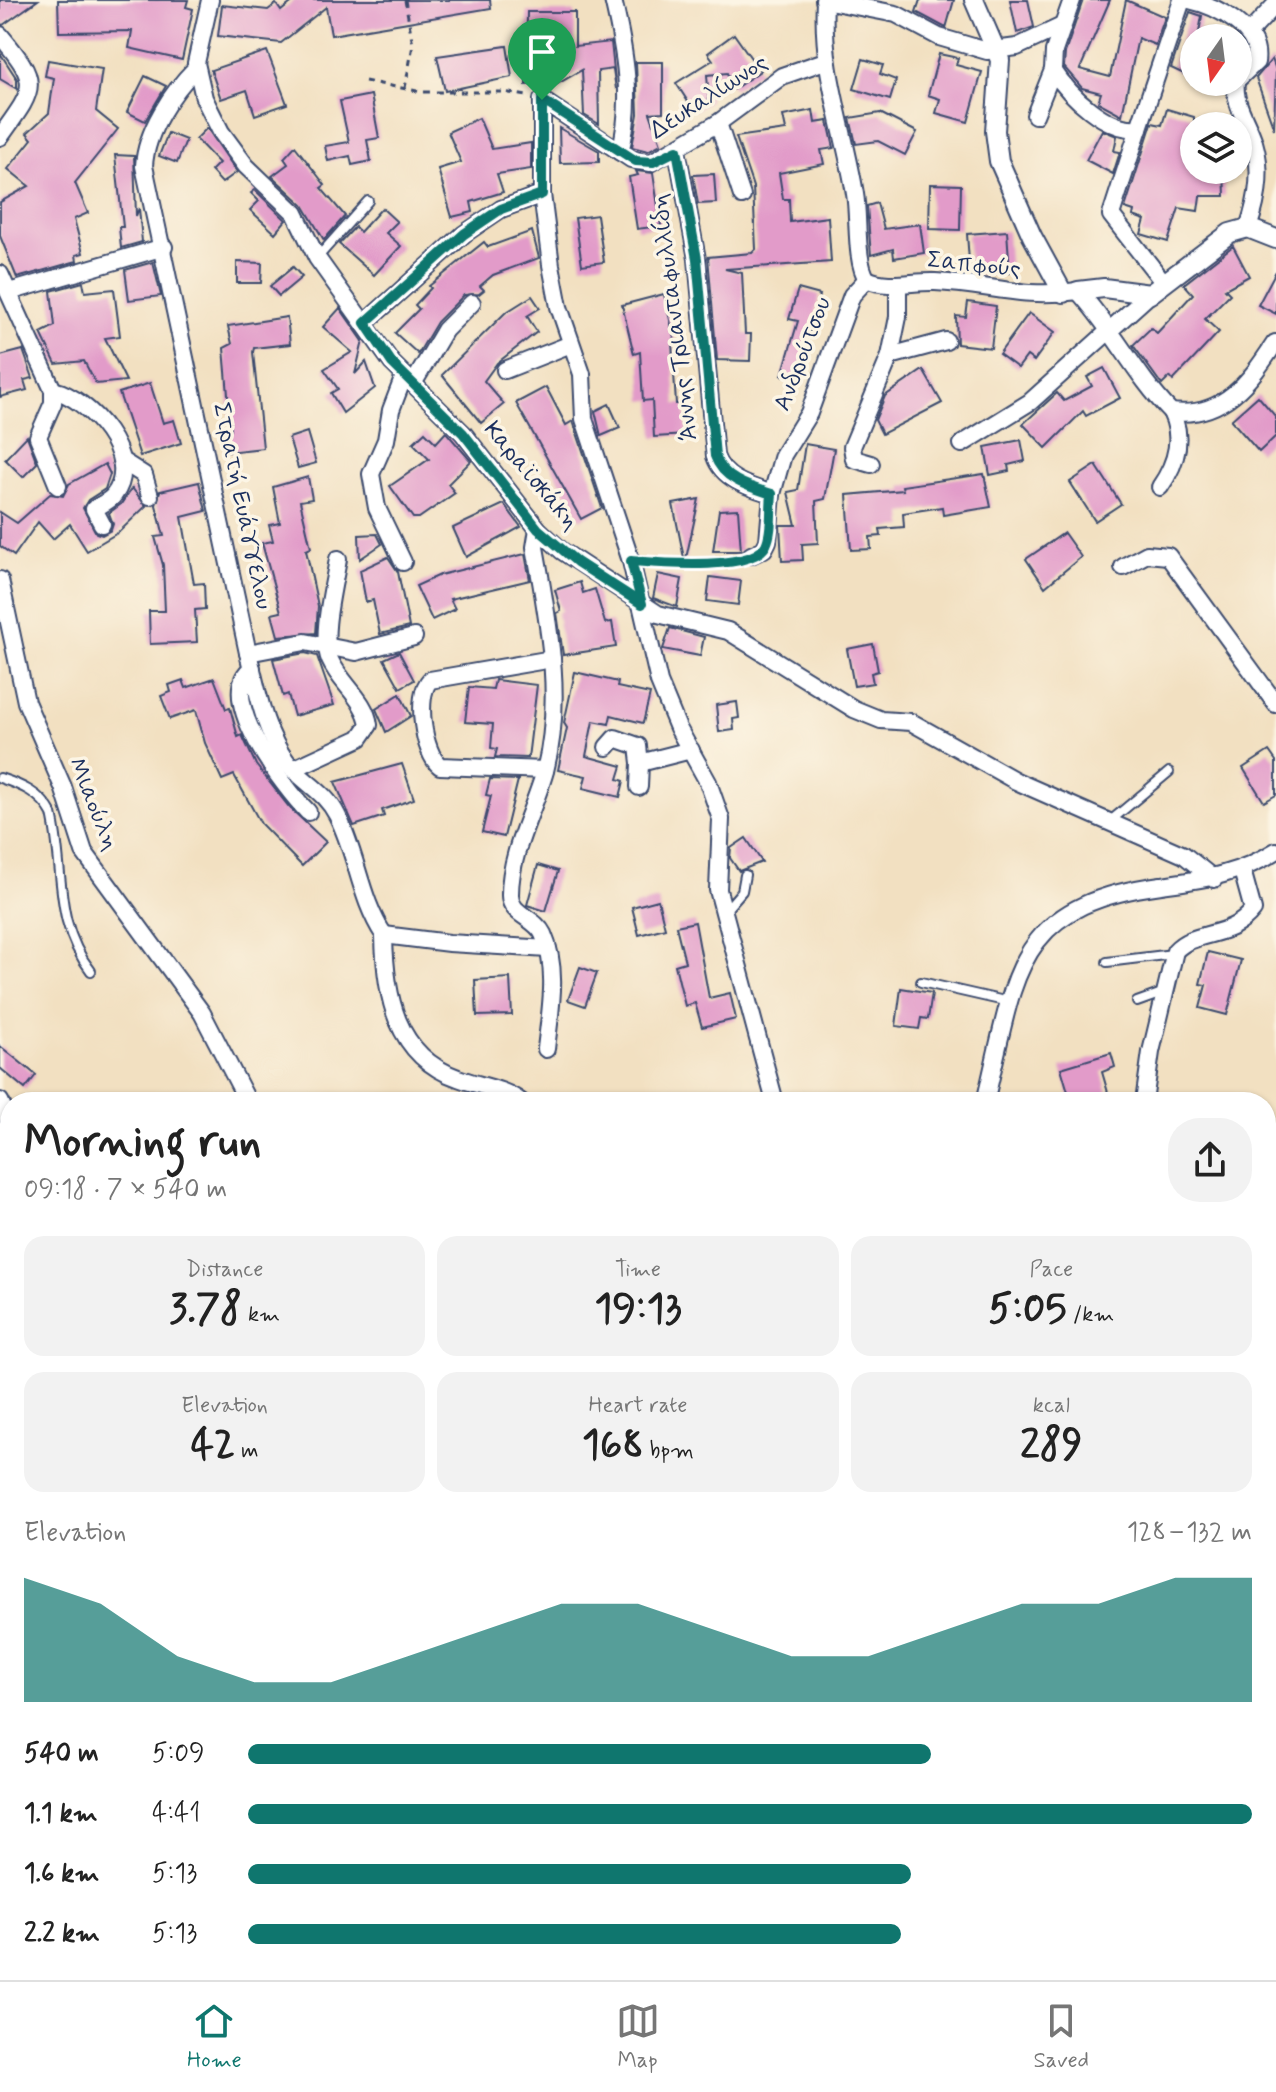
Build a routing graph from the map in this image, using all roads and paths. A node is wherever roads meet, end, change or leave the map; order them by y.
1 (210, 0) edge
2 (405, 0) edge
3 (613, 0) edge
4 (974, 0) edge
5 (1072, 0) edge
6 (1182, 0) edge
7 (1189, 0) edge
8 (825, 1) edge
9 (1276, 4) edge
10 (1235, 24) edge
11 (1062, 26) junction
12 (1252, 30) edge
13 (0, 35) edge
14 (1252, 40) edge
15 (998, 51) junction
16 (825, 61) junction
17 (1252, 66) edge
18 (196, 68) junction
19 (1053, 70) junction
20 (365, 81) dead end
21 (405, 88) junction
22 (1237, 96) edge
23 (542, 100) junction
24 (1035, 115) dead end
25 (718, 123) junction
26 (1139, 128) junction
27 (0, 137) edge
28 (677, 150) junction
29 (620, 152) junction
30 (542, 194) junction
31 (742, 196) dead end
32 (368, 201) dead end
33 (1248, 228) junction
34 (1276, 239) edge
35 (164, 247) junction
36 (317, 258) junction
37 (0, 274) edge
38 (867, 279) junction
39 (898, 284) junction
40 (1157, 289) junction
41 (9, 292) junction
42 (1070, 292) junction
43 (472, 303) dead end
44 (365, 323) junction
45 (1113, 330) junction
46 (946, 341) dead end
47 (1275, 343) edge
48 (571, 344) junction
49 (890, 356) junction
50 (505, 370) dead end
51 (408, 380) junction
52 (53, 390) junction
53 (1171, 412) junction
54 (962, 444) dead end
55 (122, 461) junction
56 (871, 464) dead end
57 (58, 486) dead end
58 (1160, 487) dead end
59 (772, 494) junction
60 (150, 496) dead end
61 (102, 524) dead end
62 (538, 529) junction
63 (751, 555) joint
64 (338, 559) dead end
65 (631, 561) junction
66 (403, 562) dead end
67 (1123, 567) dead end
68 (0, 580) edge
69 (642, 604) junction
70 (414, 637) dead end
71 (326, 647) junction
72 (552, 659) junction
73 (250, 660) junction
74 (1276, 704) edge
75 (607, 747) dead end
76 (691, 750) junction
77 (640, 763) junction
78 (293, 769) junction
79 (545, 770) junction
80 (1169, 772) dead end
81 (0, 778) edge
82 (639, 787) dead end
83 (66, 794) junction
84 (46, 804) junction
85 (308, 812) dead end
86 (1108, 822) junction
87 (1276, 851) edge
88 (1242, 870) junction
89 (745, 875) dead end
90 (1214, 879) junction
91 (723, 913) junction
92 (384, 935) junction
93 (548, 949) junction
94 (1174, 954) junction
95 (1107, 962) dead end
96 (91, 971) dead end
97 (921, 982) dead end
98 (1166, 991) junction
99 (1010, 1002) junction
100 (1137, 1002) dead end
101 (546, 1049) dead end
102 (243, 1092) edge
103 (503, 1092) edge
104 (772, 1092) edge
105 (988, 1092) edge
106 (1146, 1092) edge

1 - 18 street, Καραϊσκάκη
2 - 21 path
3 - 29 street
4 - 15 street
5 - 11 street
6 - 26 street
7 - 10 street
8 - 15 street
8 - 16 street
9 - 12 street
11 - 15 street
11 - 19 street
13 - 27 street
14 - 17 street
15 - 42 street
16 - 25 street, Δευκαλίωνος
16 - 38 street
18 - 35 street, Στρατή Ευάγγελου
18 - 36 street, Καραϊσκάκη
19 - 24 street
19 - 26 street
20 - 21 path
21 - 23 path
22 - 33 street
23 - 29 street
23 - 30 street
25 - 28 street, Δευκαλίωνος
25 - 31 street
26 - 40 street
28 - 29 street, Δευκαλίωνος
28 - 59 street, Άννης Τριανταφυλλίδη
30 - 44 street
30 - 48 street
32 - 36 lane
33 - 34 street
33 - 40 street
35 - 41 street
35 - 73 street, Στρατή Ευάγγελου
36 - 44 street, Καραϊσκάκη
37 - 41 street
38 - 39 street
38 - 59 street, Ανδρούτσου
39 - 42 street, Σαπφούς
39 - 49 street, Σαπφούς
40 - 42 street, Σαπφούς
40 - 45 street
41 - 52 street
42 - 45 street
43 - 51 street
44 - 51 street, Καραϊσκάκη
45 - 53 street
45 - 54 street
46 - 49 street
47 - 53 street
48 - 50 street
48 - 65 street
49 - 56 street, Σαπφούς
51 - 62 street, Καραϊσκάκη
51 - 66 street
52 - 55 street
52 - 57 street
53 - 58 street
55 - 60 street
55 - 61 street
59 - 63 street, Ανδρούτσου
62 - 69 street, Καραϊσκάκη
62 - 72 street
63 - 65 path
64 - 71 street
65 - 69 street
67 - 74 street
68 - 83 street, Μιαούλη
69 - 76 street
69 - 86 street, Καραϊσκάκη
70 - 71 street
71 - 73 street
71 - 78 street
72 - 79 street
72 - 79 street
73 - 78 street, Στρατή Ευάγγελου
73 - 85 street
75 - 77 street
76 - 77 street
76 - 91 street
77 - 82 street
78 - 92 street, Στρατή Ευάγγελου
79 - 93 street
80 - 86 lane
81 - 84 lane
83 - 84 lane
83 - 102 street, Μιαούλη
84 - 96 lane
86 - 90 street, Καραϊσκάκη
87 - 88 street
88 - 90 street
88 - 94 street
89 - 91 lane
90 - 99 street
91 - 104 street
92 - 93 street
92 - 103 street
93 - 101 street
94 - 95 lane
94 - 98 street
97 - 99 lane
98 - 100 lane
98 - 106 street
99 - 105 street

